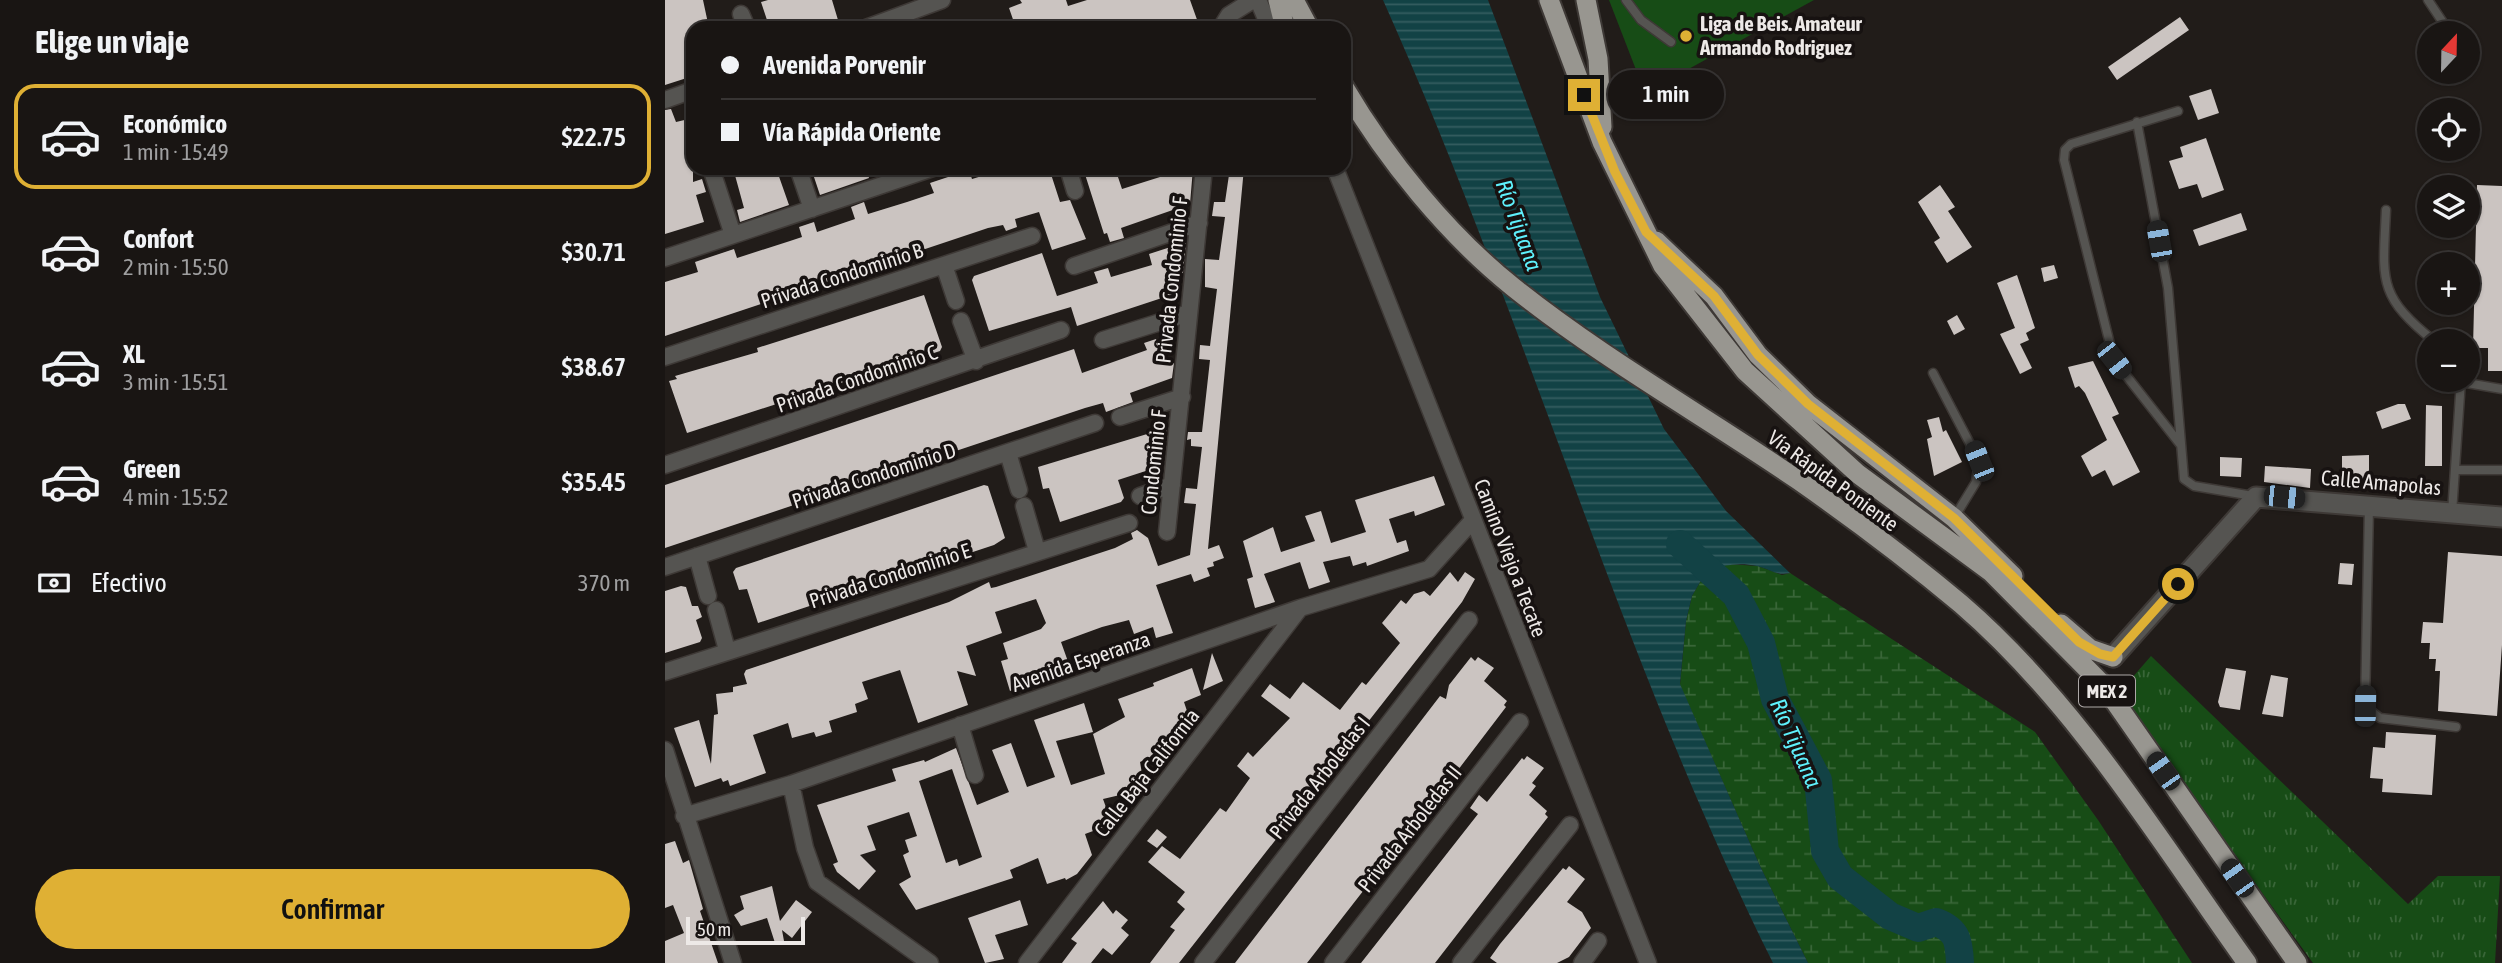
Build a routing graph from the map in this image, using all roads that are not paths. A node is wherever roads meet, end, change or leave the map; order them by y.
1 (942, 0) edge
2 (1253, 0) edge
3 (1258, 0) edge
4 (1278, 0) edge
5 (1294, 0) edge
6 (1549, 0) edge
7 (1586, 0) edge
8 (1626, 0) edge
9 (2428, 0) edge
10 (885, 21) edge
11 (1225, 21) edge
12 (1267, 21) edge
13 (1283, 21) edge
14 (1305, 21) edge
15 (2443, 21) edge
16 (1671, 42) dead end
17 (686, 92) edge
18 (1351, 98) edge
19 (665, 100) edge
20 (2178, 111) dead end
21 (2137, 122) junction
22 (1602, 142) junction
23 (713, 175) edge
24 (800, 175) edge
25 (890, 175) edge
26 (1070, 175) edge
27 (1203, 175) edge
28 (1338, 175) edge
29 (1075, 191) dead end
30 (812, 209) junction
31 (2386, 210) dead end
32 (1199, 223) junction
33 (1646, 232) junction
34 (733, 235) junction
35 (1032, 236) dead end
36 (665, 258) edge
37 (944, 265) junction
38 (1074, 266) dead end
39 (956, 301) dead end
40 (1189, 313) junction
41 (961, 321) dead end
42 (2419, 329) edge
43 (1061, 330) dead end
44 (1103, 340) dead end
45 (665, 357) edge
46 (976, 361) junction
47 (1933, 373) dead end
48 (2480, 385) edge
49 (2502, 389) edge
50 (2461, 392) edge
51 (1182, 397) junction
52 (1120, 417) dead end
53 (1095, 423) dead end
54 (2180, 444) junction
55 (1008, 453) junction
56 (666, 462) edge
57 (2457, 470) junction
58 (2502, 470) edge
59 (1172, 485) junction
60 (1019, 490) dead end
61 (1140, 496) dead end
62 (2256, 497) junction
63 (1024, 506) dead end
64 (2369, 506) junction
65 (2452, 513) junction
66 (2502, 517) edge
67 (1954, 518) junction
68 (1473, 520) junction
69 (1129, 523) dead end
70 (1167, 531) dead end
71 (1037, 551) junction
72 (697, 556) junction
73 (665, 567) edge
74 (1300, 608) junction
75 (1469, 620) dead end
76 (727, 650) junction
77 (2113, 657) joint
78 (665, 672) edge
79 (1520, 722) dead end
80 (960, 725) junction
81 (2456, 727) dead end
82 (665, 750) edge
83 (975, 775) dead end
84 (791, 784) junction
85 (684, 816) junction
86 (1570, 825) dead end
87 (1598, 941) dead end
88 (733, 963) edge
89 (930, 963) edge
90 (1027, 963) edge
91 (1203, 963) edge
92 (1333, 963) edge
93 (1461, 963) edge
94 (1582, 963) edge
95 (1647, 963) edge
96 (2247, 963) edge
97 (2297, 963) edge

1 - 10 street
2 - 11 street
3 - 12 street
4 - 13 highway
5 - 14 highway
6 - 22 highway, MEX 2
7 - 22 highway
8 - 16 lane
9 - 15 lane
17 - 19 street
18 - 96 highway, Vía Rápida Poniente / MEX 2
20 - 21 lane
21 - 54 lane
21 - 54 lane
22 - 33 highway, MEX 2
23 - 34 street
24 - 30 street
25 - 30 street
26 - 29 street
27 - 32 street, Privada Condominio F
28 - 68 street, Camino Viejo a Tecate
30 - 34 street
31 - 42 lane
32 - 38 street
32 - 40 street, Privada Condominio F
33 - 67 highway
33 - 97 highway, MEX 2
34 - 36 street
35 - 37 street, Privada Condominio B
37 - 39 street
37 - 45 street, Privada Condominio B
40 - 44 street
40 - 51 street, Privada Condominio F
41 - 46 street
43 - 46 street, Privada Condominio C
46 - 56 street, Privada Condominio C
47 - 67 lane
48 - 49 lane
50 - 57 lane
51 - 52 street
51 - 59 street, Condominio F
53 - 55 street, Privada Condominio D
54 - 62 lane
55 - 60 street
55 - 72 street, Privada Condominio D
57 - 58 lane
57 - 65 lane
59 - 61 street
59 - 70 street, Condominio F
62 - 64 street, Calle Amapolas
62 - 77 street
63 - 71 street
64 - 65 street, Calle Amapolas
64 - 81 lane
65 - 66 street, Calle Amapolas
67 - 77 highway
68 - 74 street, Avenida Esperanza
68 - 95 street, Camino Viejo a Tecate
69 - 71 street, Privada Condominio E
71 - 76 street, Privada Condominio E
72 - 73 street, Privada Condominio D
72 - 76 street
74 - 80 street, Avenida Esperanza
74 - 90 street, Calle Baja California
75 - 91 street, Privada Arboledas I
76 - 78 street, Privada Condominio E
79 - 92 street, Privada Arboledas II
80 - 83 street
80 - 84 street, Avenida Esperanza
82 - 85 street
84 - 85 street, Avenida Esperanza
84 - 89 street
85 - 88 street
86 - 93 street
87 - 94 street

